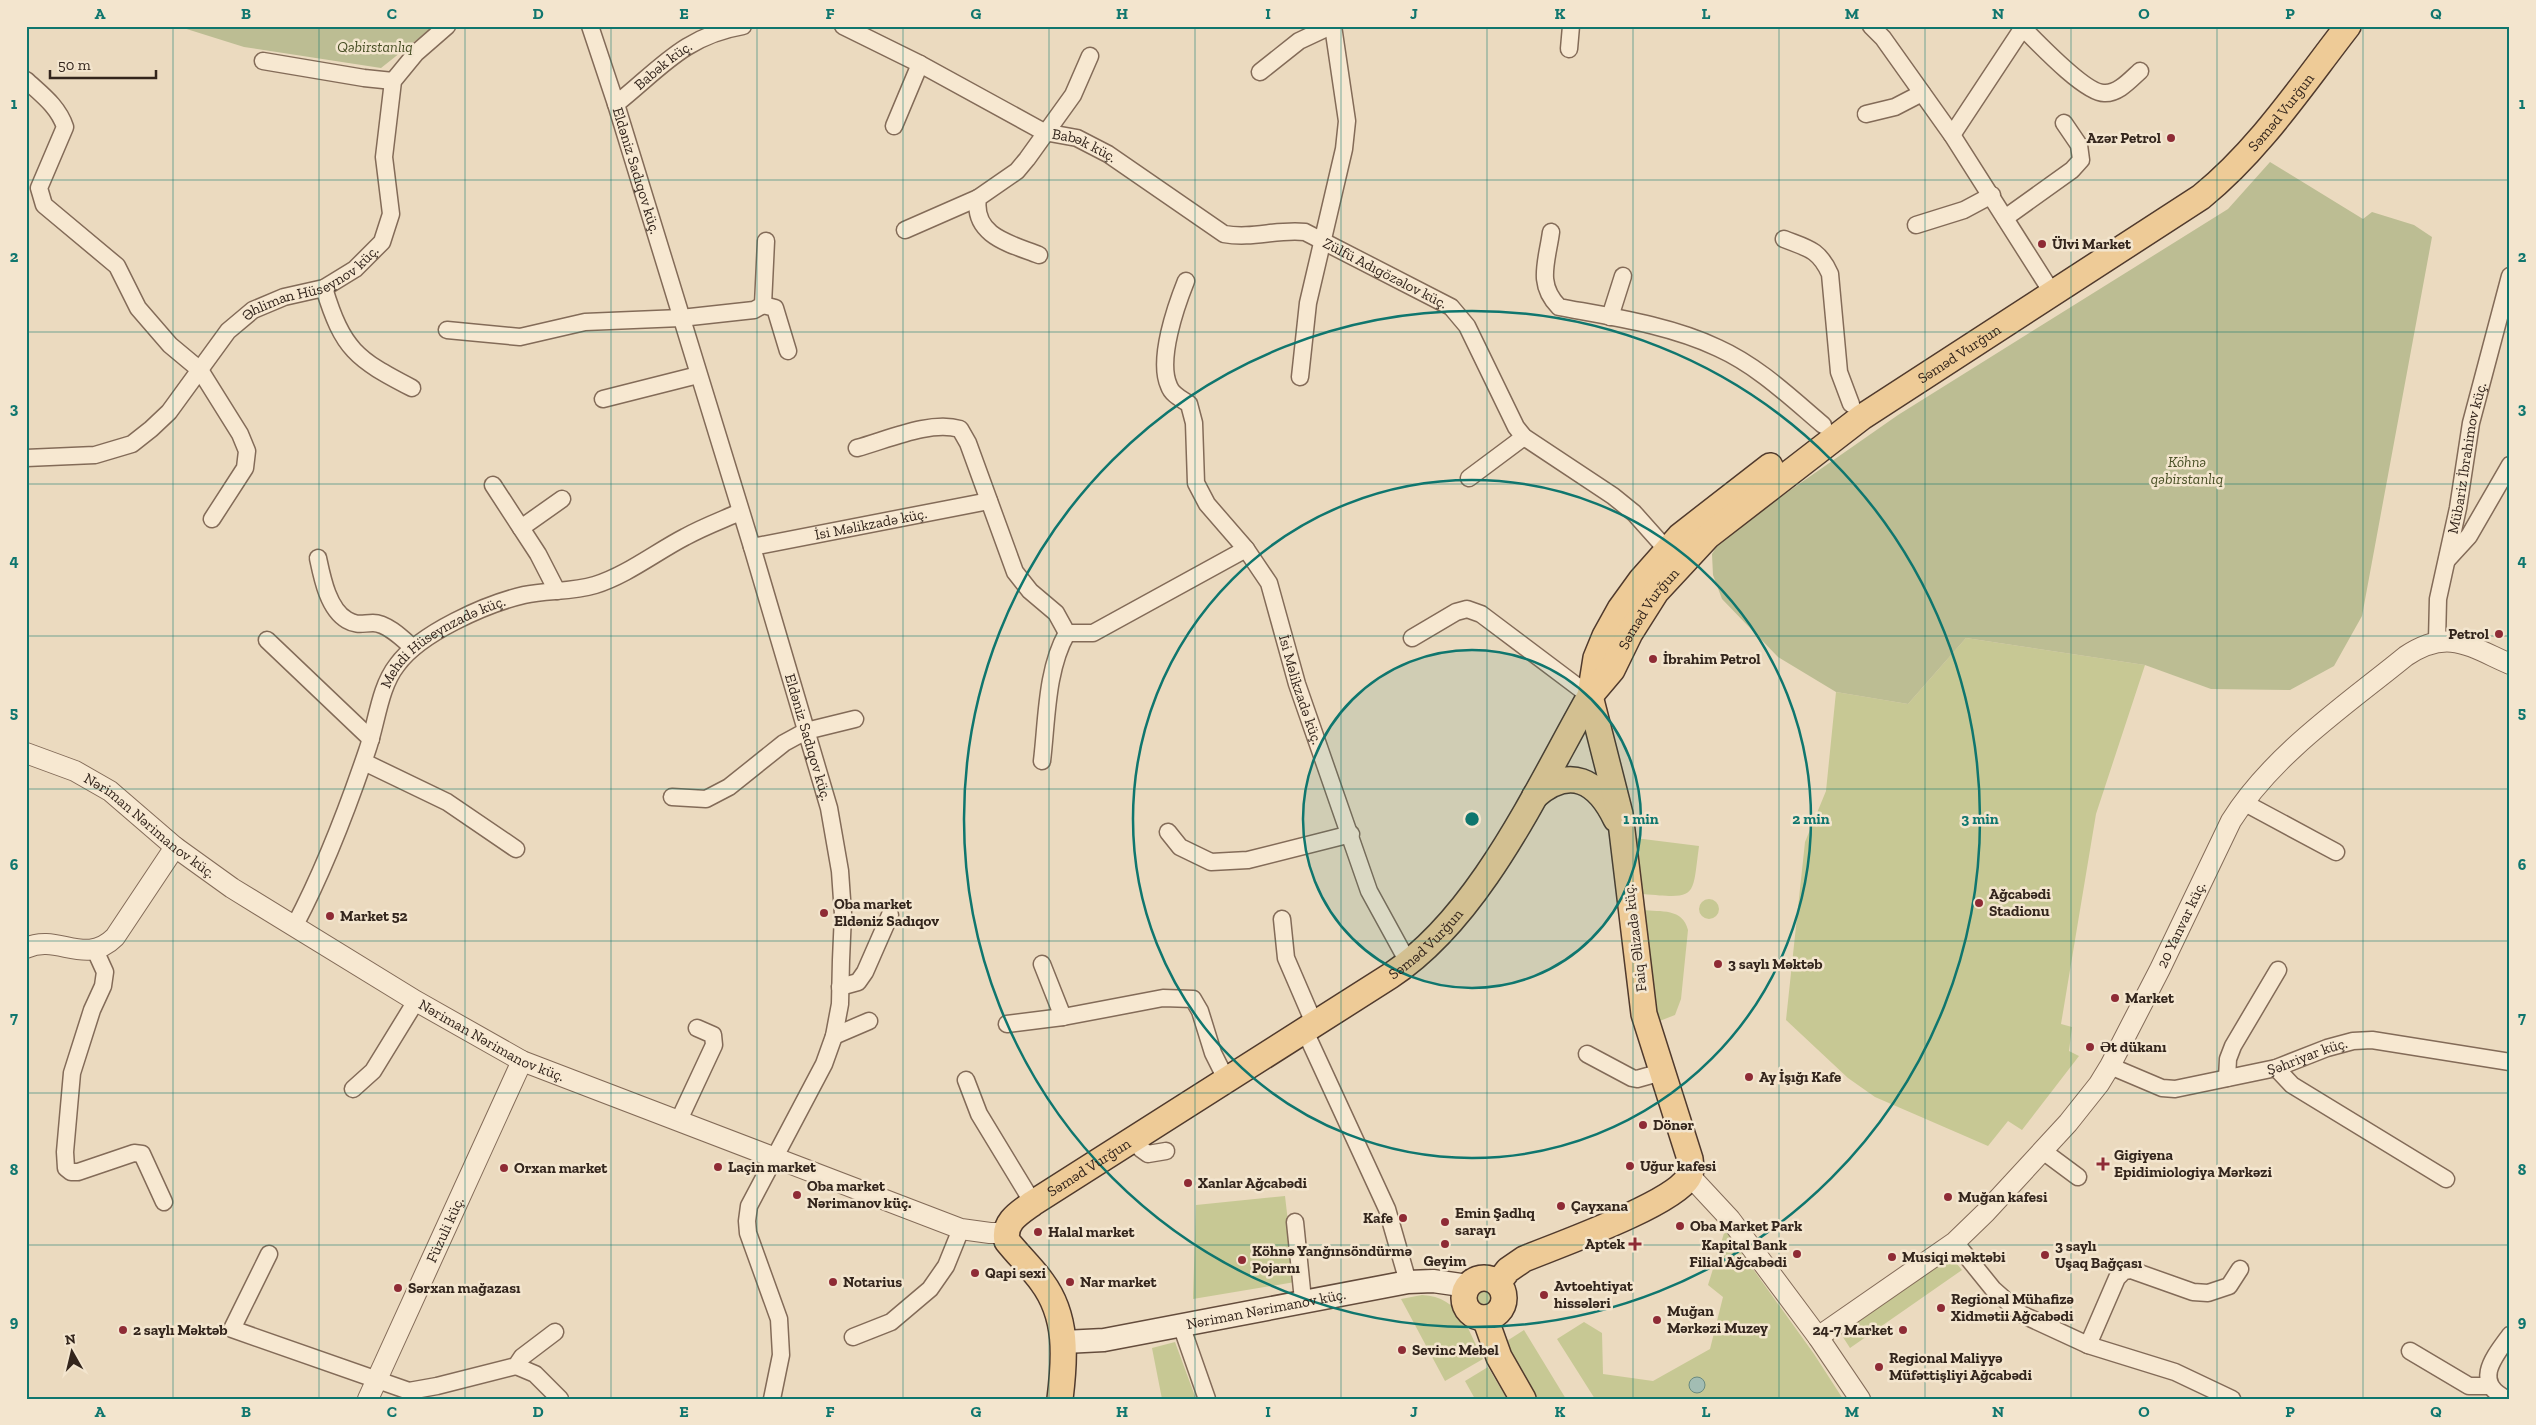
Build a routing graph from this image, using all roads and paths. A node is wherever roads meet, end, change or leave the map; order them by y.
1 (447, 26) edge
2 (590, 26) edge
3 (743, 26) edge
4 (843, 26) edge
5 (1332, 26) edge
6 (1571, 26) edge
7 (1871, 26) edge
8 (2329, 26) edge
9 (2348, 26) edge
10 (2023, 27) edge
11 (1569, 49) dead end
12 (1090, 56) dead end
13 (263, 61) dead end
14 (920, 64) junction
15 (2140, 71) dead end
16 (1260, 72) dead end
17 (26, 80) edge
18 (393, 81) junction
19 (1922, 93) junction
20 (616, 104) junction
21 (1866, 114) dead end
22 (2064, 123) dead end
23 (894, 126) dead end
24 (1044, 132) junction
25 (1952, 135) junction
26 (33, 188) edge
27 (1992, 195) junction
28 (978, 198) junction
29 (2005, 218) junction
30 (1916, 225) dead end
31 (905, 230) dead end
32 (1551, 232) dead end
33 (1784, 239) dead end
34 (766, 241) dead end
35 (1323, 241) junction
36 (1039, 255) dead end
37 (1623, 276) dead end
38 (2510, 276) edge
39 (1186, 281) dead end
40 (2048, 287) junction
41 (324, 288) junction
42 (763, 305) junction
43 (1610, 317) junction
44 (681, 318) junction
45 (447, 330) dead end
46 (788, 351) dead end
47 (200, 370) junction
48 (698, 375) junction
49 (1300, 377) dead end
50 (412, 388) dead end
51 (603, 399) dead end
52 (1851, 404) junction
53 (1823, 425) junction
54 (1524, 438) junction
55 (857, 448) dead end
56 (26, 458) edge
57 (2510, 465) edge
58 (1469, 478) dead end
59 (493, 485) dead end
60 (562, 499) dead end
61 (989, 502) junction
62 (740, 512) junction
63 (212, 520) dead end
64 (520, 528) junction
65 (752, 546) junction
66 (1246, 549) junction
67 (1667, 550) junction
68 (318, 558) dead end
69 (2447, 560) junction
70 (556, 591) junction
71 (1067, 633) junction
72 (1412, 638) dead end
73 (268, 640) dead end
74 (2437, 641) junction
75 (412, 648) junction
76 (2510, 664) edge
77 (1590, 696) junction
78 (855, 719) dead end
79 (806, 731) junction
80 (371, 739) junction
81 (26, 752) edge
82 (1042, 761) dead end
83 (364, 762) junction
84 (672, 797) dead end
85 (1533, 798) junction
86 (2243, 802) junction
87 (1168, 832) dead end
88 (1351, 834) junction
89 (1623, 835) junction
90 (175, 847) junction
91 (516, 849) dead end
92 (2336, 852) dead end
93 (890, 915) dead end
94 (1282, 918) dead end
95 (295, 925) junction
96 (26, 948) edge
97 (95, 950) junction
98 (1042, 964) dead end
99 (1409, 964) junction
100 (2278, 970) dead end
101 (840, 988) junction
102 (416, 1001) junction
103 (1063, 1017) junction
104 (869, 1021) dead end
105 (1007, 1024) dead end
106 (1309, 1026) junction
107 (697, 1028) dead end
108 (834, 1036) junction
109 (1586, 1054) dead end
110 (522, 1061) junction
111 (2510, 1062) edge
112 (2110, 1066) junction
113 (2276, 1068) junction
114 (1662, 1072) junction
115 (2227, 1078) junction
116 (1226, 1079) junction
117 (966, 1080) dead end
118 (354, 1089) dead end
119 (678, 1120) junction
120 (1135, 1138) junction
121 (1166, 1151) dead end
122 (2044, 1152) junction
123 (774, 1156) junction
124 (1690, 1176) junction
125 (2078, 1177) dead end
126 (2446, 1178) dead end
127 (164, 1202) dead end
128 (1032, 1203) junction
129 (1295, 1222) dead end
130 (961, 1229) junction
131 (1005, 1233) junction
132 (1955, 1242) junction
133 (269, 1254) dead end
134 (2240, 1269) dead end
135 (1408, 1282) junction
136 (1498, 1283) junction
137 (1468, 1286) junction
138 (1303, 1300) junction
139 (1485, 1318) junction
140 (1181, 1325) junction
141 (555, 1332) dead end
142 (2510, 1335) edge
143 (854, 1337) dead end
144 (1818, 1337) junction
145 (1064, 1342) junction
146 (2088, 1346) junction
147 (2410, 1351) dead end
148 (516, 1366) junction
149 (377, 1380) junction
150 (2490, 1386) junction
151 (410, 1395) edge
152 (368, 1399) edge
153 (560, 1399) edge
154 (772, 1399) edge
155 (1060, 1399) edge
156 (1208, 1399) edge
157 (1523, 1399) edge
158 (1860, 1399) edge
159 (2232, 1399) edge
160 (2507, 1399) edge

1 - 18 street
2 - 20 street, Eldəniz Sadıqov küç.
3 - 20 street, Babək küç.
4 - 14 street, Babək küç.
5 - 16 street
5 - 35 street, Zülfü Adıgözəlov küç.
6 - 11 street
7 - 19 street
8 - 40 main road, Səməd Vurğun
9 - 40 main road, Səməd Vurğun
10 - 15 street
10 - 25 street
12 - 24 street
13 - 18 street
14 - 23 street
14 - 24 street, Babək küç.
17 - 26 street
18 - 41 street, Əhliman Hüseynov küç.
19 - 21 street
19 - 25 street
20 - 44 street, Eldəniz Sadıqov küç.
22 - 29 street
24 - 28 street
24 - 35 street, Babək küç.
25 - 27 street
26 - 47 street
27 - 29 street
27 - 30 street
28 - 31 street
28 - 36 street
29 - 40 street
32 - 43 street
33 - 52 street
34 - 42 street
35 - 49 street
35 - 54 street, Zülfü Adıgözəlov küç.
37 - 43 street
38 - 69 street, Mübariz İbrahimov küç.
39 - 66 street, İsi Məlikzadə küç.
40 - 52 main road, Səməd Vurğun
40 - 77 main road, Səməd Vurğun
41 - 47 street, Əhliman Hüseynov küç.
41 - 50 street
42 - 44 street
42 - 46 street
43 - 53 street
44 - 45 street
44 - 48 street, Eldəniz Sadıqov küç.
47 - 56 street, Əhliman Hüseynov küç.
47 - 63 street
48 - 51 street
48 - 62 street, Eldəniz Sadıqov küç.
52 - 53 main road, Səməd Vurğun
53 - 67 main road, Səməd Vurğun
54 - 58 street
54 - 67 street, Zülfü Adıgözəlov küç.
55 - 61 street
57 - 69 street
59 - 64 street
60 - 64 street
61 - 65 street, İsi Məlikzadə küç.
61 - 71 street
62 - 65 street, Eldəniz Sadıqov küç.
62 - 70 street, Mehdi Hüseynzadə küç.
64 - 70 street
65 - 79 street, Eldəniz Sadıqov küç.
66 - 71 street
66 - 88 street, İsi Məlikzadə küç.
67 - 77 main road, Səməd Vurğun
68 - 75 street
69 - 74 street, Mübariz İbrahimov küç.
70 - 75 street, Mehdi Hüseynzadə küç.
71 - 82 street
72 - 77 street
73 - 80 street
74 - 76 street, 20 Yanvar küç.
74 - 86 street, 20 Yanvar küç.
75 - 80 street, Mehdi Hüseynzadə küç.
77 - 85 main road, Səməd Vurğun
77 - 89 main road, Faiq Əlizadə küç.
78 - 79 street
79 - 84 street
79 - 101 street, Eldəniz Sadıqov küç.
80 - 83 street, Mehdi Hüseynzadə küç.
81 - 90 street, Nəriman Nərimanov küç.
83 - 91 street
83 - 95 street, Mehdi Hüseynzadə küç.
85 - 89 main road
85 - 99 main road, Səməd Vurğun
86 - 92 street
86 - 112 street, 20 Yanvar küç.
87 - 88 street
88 - 99 street, İsi Məlikzadə küç.
89 - 114 main road, Faiq Əlizadə küç.
90 - 95 street, Nəriman Nərimanov küç.
90 - 97 street
93 - 101 street
94 - 106 street
95 - 102 street, Nəriman Nərimanov küç.
96 - 97 street
97 - 127 street
98 - 103 street
99 - 106 main road, Səməd Vurğun
100 - 115 street
101 - 108 street, Eldəniz Sadıqov küç.
102 - 110 street, Nəriman Nərimanov küç.
102 - 118 street
103 - 105 street
103 - 116 street
104 - 108 street
106 - 116 main road, Səməd Vurğun
106 - 135 street
107 - 119 street
108 - 123 street, Eldəniz Sadıqov küç.
109 - 114 street
110 - 119 street, Nəriman Nərimanov küç.
110 - 149 street, Füzuli küç.
111 - 113 street, Şəhriyar küç.
112 - 115 street, Şəhriyar küç.
112 - 122 street, 20 Yanvar küç.
113 - 115 street, Şəhriyar küç.
113 - 126 street
114 - 124 main road, Faiq Əlizadə küç.
116 - 120 main road, Səməd Vurğun
117 - 128 street
119 - 123 street, Nəriman Nərimanov küç.
120 - 121 street
120 - 128 main road, Səməd Vurğun
122 - 125 street
122 - 132 street, 20 Yanvar küç.
123 - 130 street, Nəriman Nərimanov küç.
123 - 154 street, Eldəniz Sadıqov küç.
124 - 136 main road
124 - 144 street
128 - 131 main road, Səməd Vurğun
129 - 138 street
130 - 131 street, Nəriman Nərimanov küç.
130 - 143 street
131 - 145 main road
132 - 144 street, 20 Yanvar küç.
132 - 146 street
133 - 149 street
134 - 146 street
135 - 137 main road, Nəriman Nərimanov küç.
135 - 138 main road, Nəriman Nərimanov küç.
136 - 137 main road
136 - 139 main road
137 - 139 main road
138 - 140 main road, Nəriman Nərimanov küç.
139 - 157 main road
140 - 145 main road, Nəriman Nərimanov küç.
140 - 156 street
141 - 148 street
142 - 150 street
144 - 158 street
145 - 155 main road
146 - 159 street
147 - 150 street
148 - 151 street
148 - 153 street
149 - 151 street
149 - 152 street, Füzuli küç.
150 - 160 street

